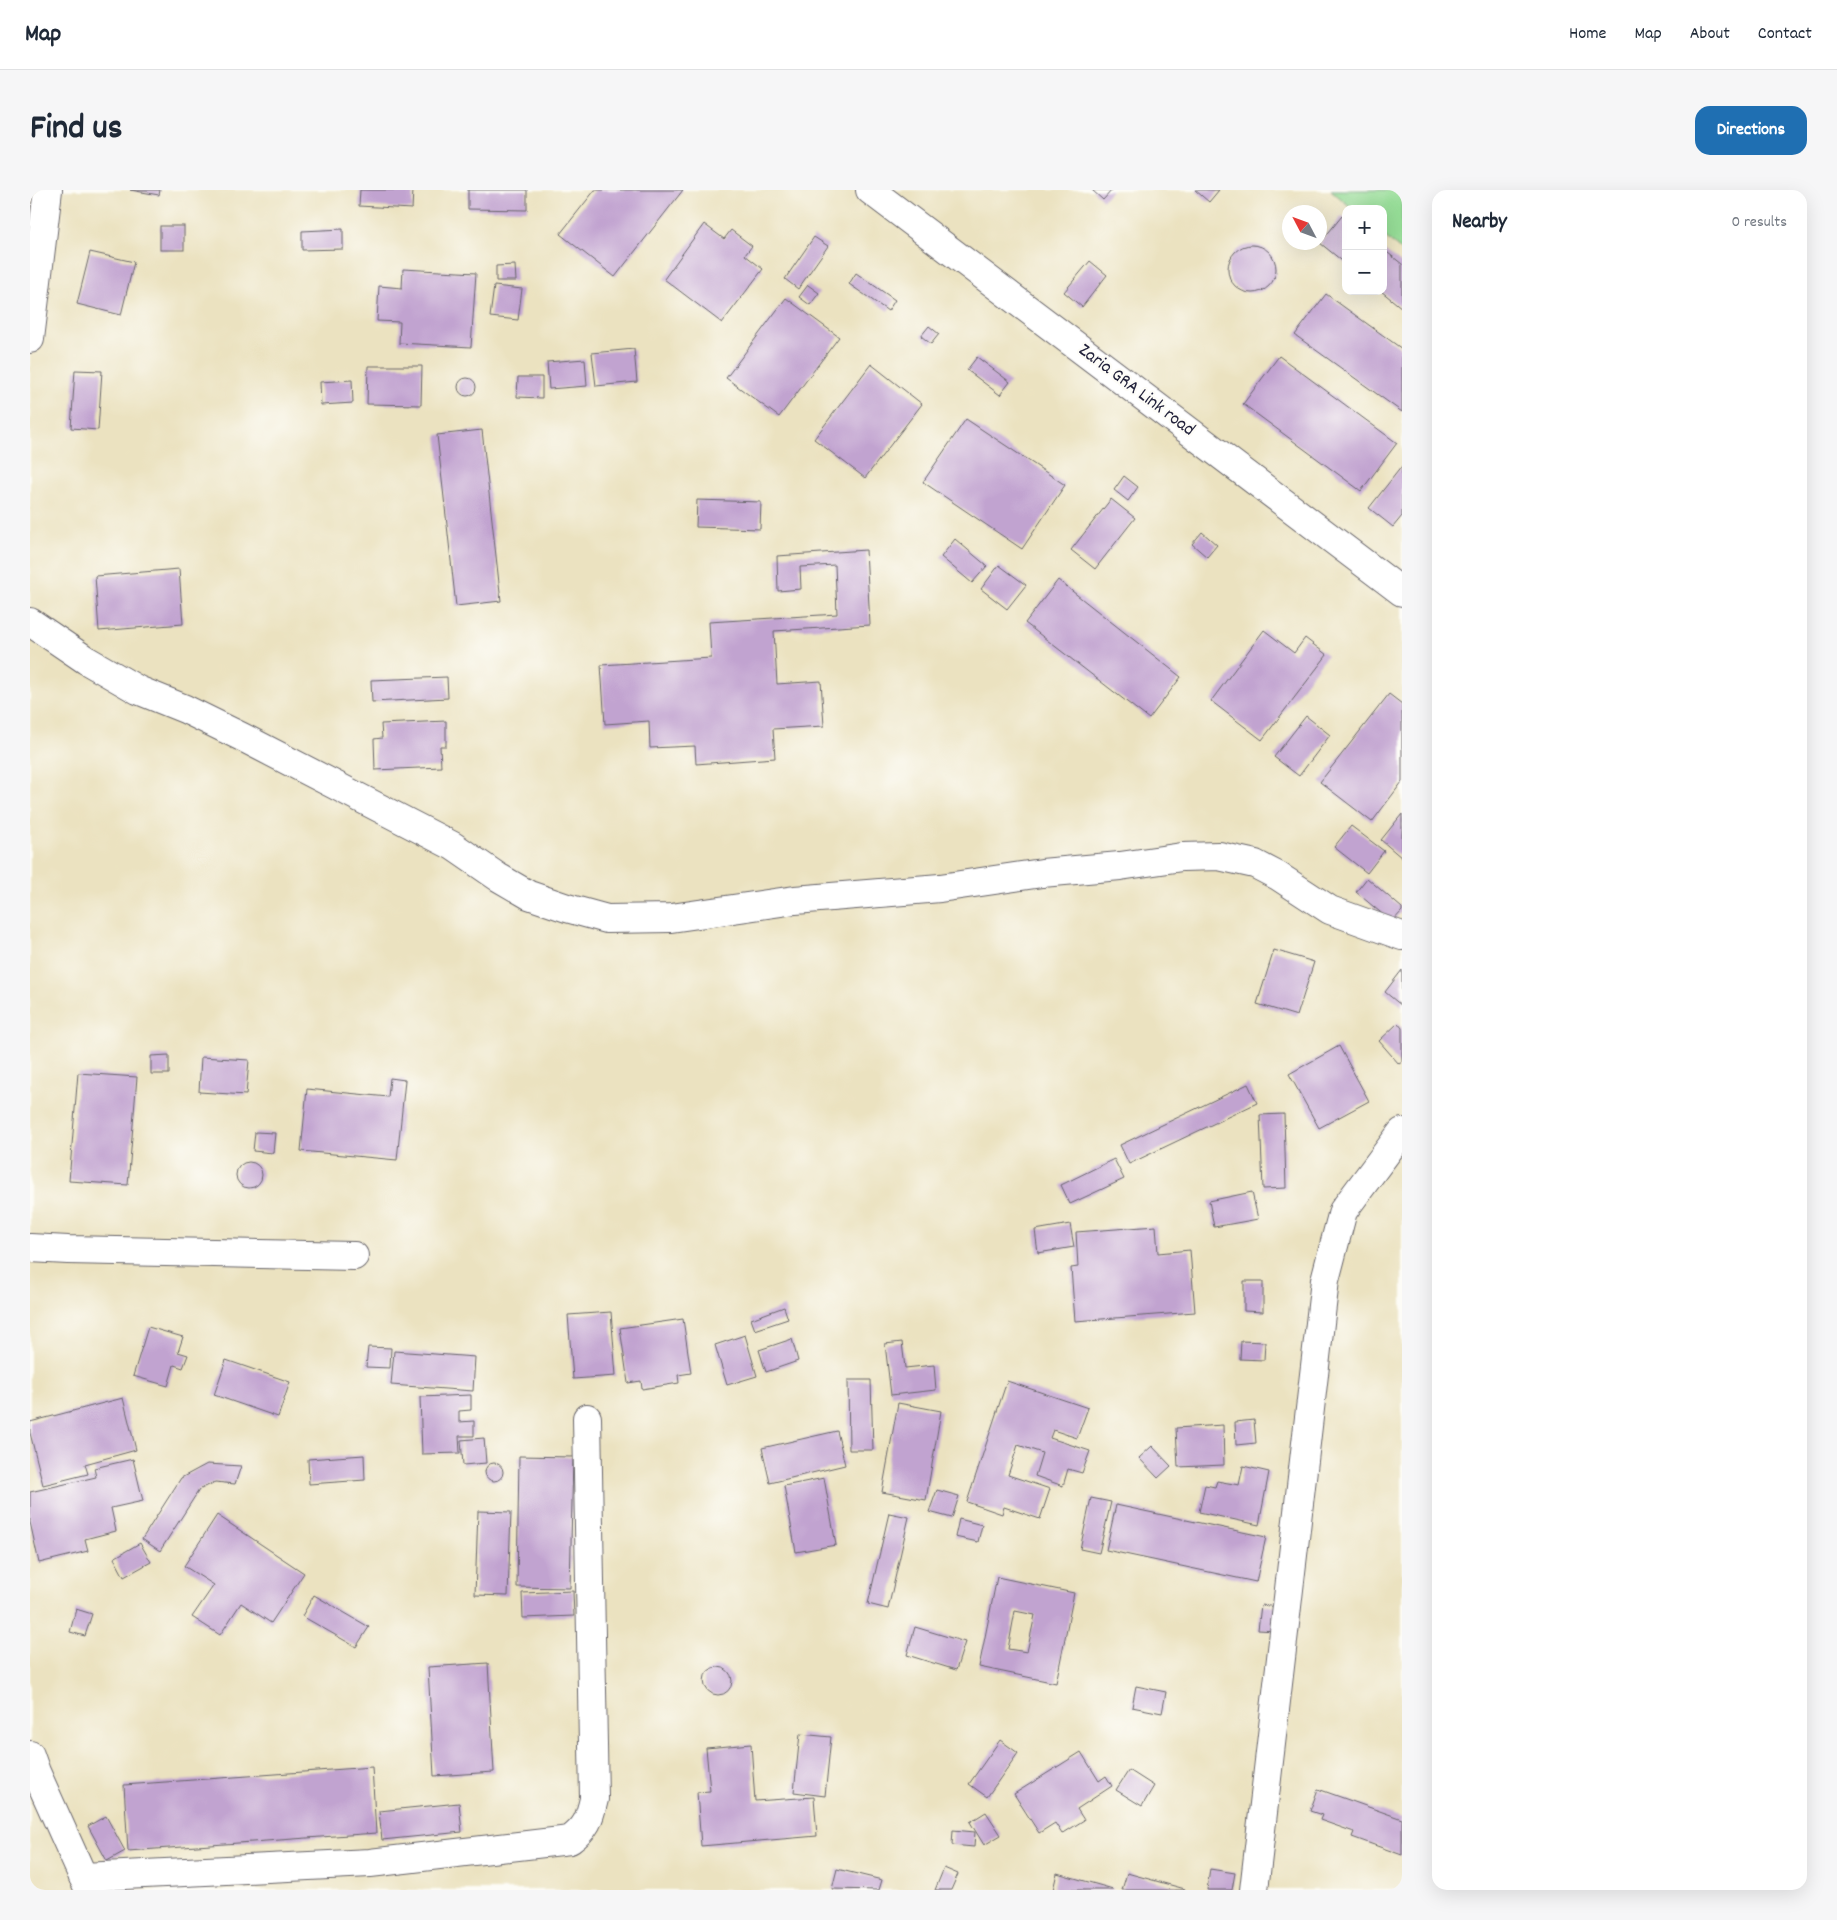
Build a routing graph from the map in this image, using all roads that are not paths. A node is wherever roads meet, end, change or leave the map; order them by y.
1 (48, 190) edge
2 (870, 190) edge
3 (30, 338) edge
4 (1402, 592) edge
5 (30, 622) edge
6 (1402, 936) edge
7 (1402, 1132) edge
8 (30, 1248) edge
9 (354, 1256) dead end
10 (587, 1418) dead end
11 (30, 1755) edge
12 (86, 1884) edge
13 (1254, 1890) edge

1 - 3 street
2 - 4 street, Zaria GRA Link road
5 - 6 street
7 - 13 street
8 - 9 street
10 - 12 street
11 - 12 street

